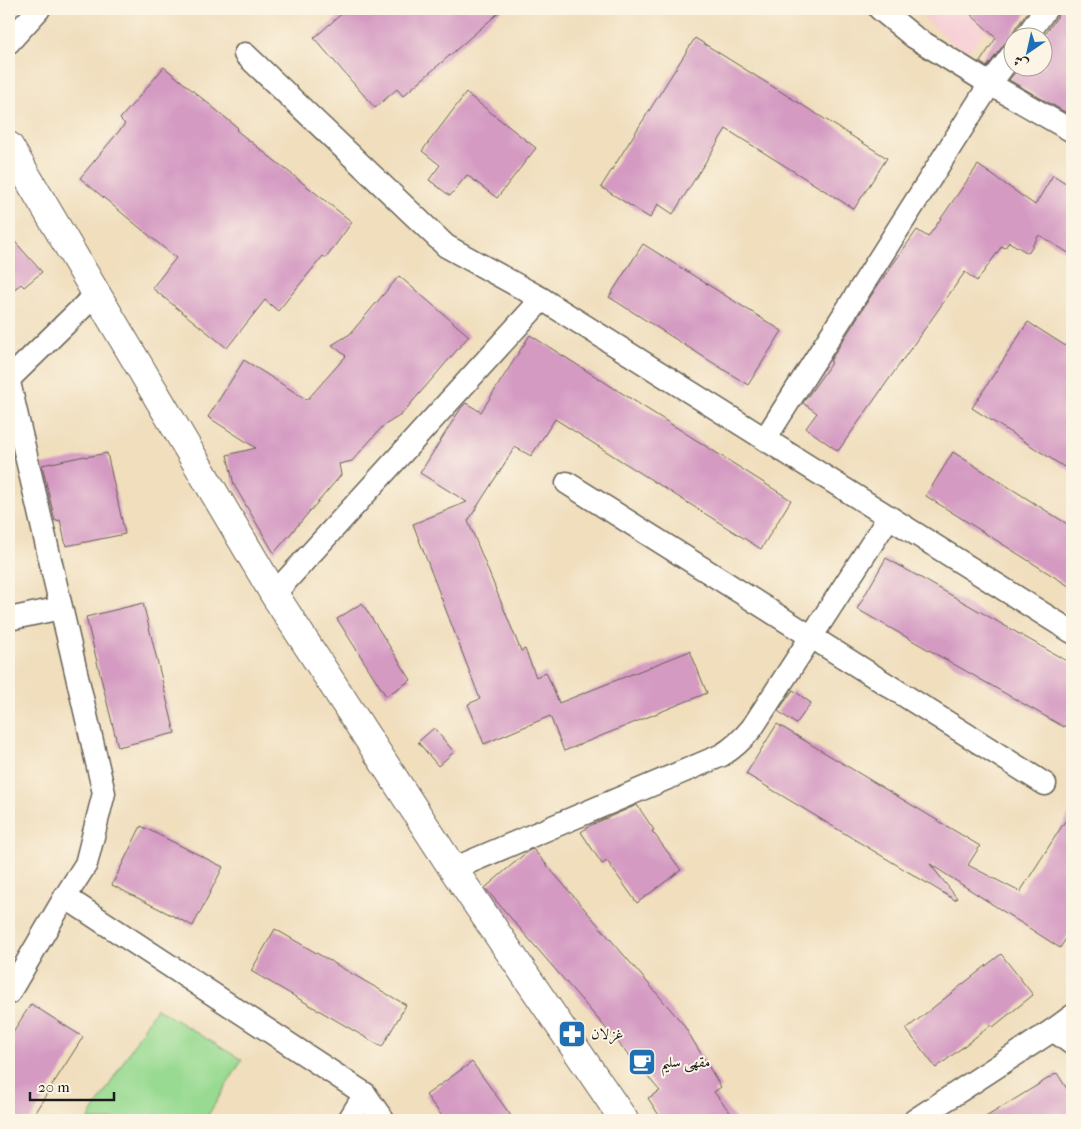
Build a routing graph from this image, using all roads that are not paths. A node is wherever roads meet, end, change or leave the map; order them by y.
1 (39, 9) edge
2 (880, 9) edge
3 (1046, 9) edge
4 (1032, 28) edge
5 (9, 42) edge
6 (245, 54) dead end
7 (1004, 65) edge
8 (990, 84) junction
9 (1072, 131) edge
10 (9, 146) edge
11 (96, 294) junction
12 (542, 299) junction
13 (9, 380) edge
14 (765, 439) junction
15 (567, 483) dead end
16 (889, 517) junction
17 (274, 594) junction
18 (61, 608) junction
19 (9, 619) edge
20 (1072, 632) edge
21 (811, 637) junction
22 (1045, 784) dead end
23 (453, 869) junction
24 (65, 897) junction
25 (9, 993) edge
26 (1072, 1016) edge
27 (1053, 1030) junction
28 (1072, 1044) edge
29 (365, 1094) junction
30 (349, 1120) edge
31 (383, 1120) edge
32 (624, 1120) edge
33 (915, 1120) edge

1 - 5 street
2 - 8 street
3 - 4 street
6 - 12 street
7 - 8 street
8 - 9 street
8 - 14 street
10 - 11 street
11 - 13 street
11 - 17 street
12 - 14 street
12 - 17 street
13 - 18 street
14 - 16 street
15 - 21 street
16 - 20 street
16 - 21 street
17 - 23 street
18 - 19 street
18 - 24 street
21 - 22 street
21 - 23 street
23 - 32 street
24 - 25 street
24 - 29 street
26 - 27 street
27 - 28 street
27 - 33 street
29 - 30 street
29 - 31 street

